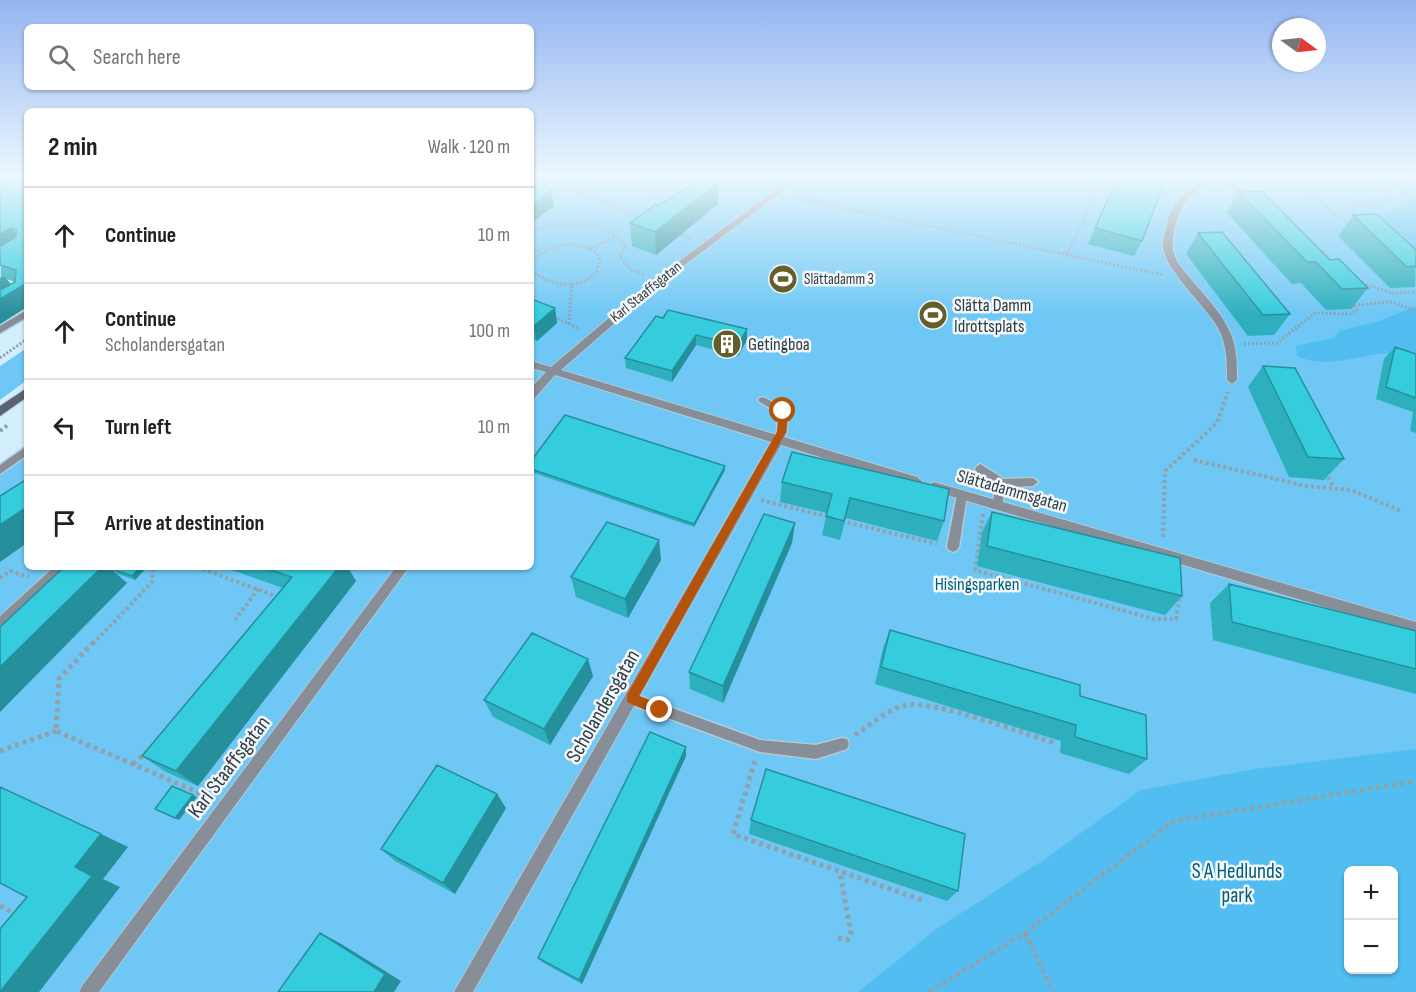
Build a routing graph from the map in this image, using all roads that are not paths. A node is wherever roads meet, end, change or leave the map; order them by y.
1 (733, 223) edge
2 (1172, 223) edge
3 (24, 315) edge
4 (0, 330) edge
5 (534, 365) edge
6 (553, 371) junction
7 (1232, 380) road end
8 (534, 392) edge
9 (24, 394) edge
10 (763, 400) dead end
11 (0, 412) edge
12 (777, 441) junction
13 (24, 452) edge
14 (980, 468) dead end
15 (0, 470) edge
16 (1033, 482) dead end
17 (1002, 483) junction
18 (962, 495) junction
19 (997, 506) junction
20 (953, 547) road end
21 (60, 570) edge
22 (401, 570) edge
23 (0, 625) edge
24 (1416, 628) edge
25 (632, 699) junction
26 (842, 744) road end
27 (88, 992) edge
28 (463, 992) edge

1 - 6 street, Karl Staaffsgatan
2 - 7 street
3 - 4 lane
5 - 6 street, Slättadammsgatan
6 - 8 street, Karl Staaffsgatan
6 - 12 street, Slättadammsgatan
9 - 11 street
10 - 12 lane
12 - 18 street, Slättadammsgatan
12 - 25 street, Scholandersgatan
13 - 15 lane
14 - 17 lane
16 - 17 lane
17 - 19 lane
18 - 19 street, Slättadammsgatan
18 - 20 lane
19 - 24 street, Slättadammsgatan
21 - 23 street
22 - 27 street, Karl Staaffsgatan
25 - 26 lane
25 - 28 street, Scholandersgatan

